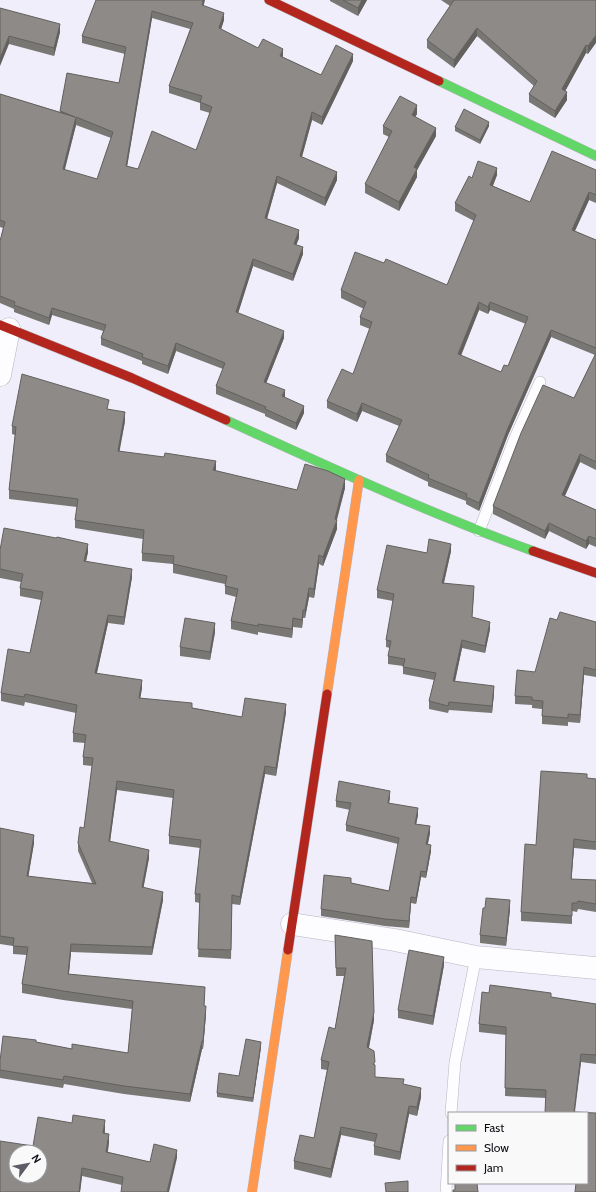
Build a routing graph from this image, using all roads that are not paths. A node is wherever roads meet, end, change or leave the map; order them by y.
1 (269, 0) edge
2 (596, 156) edge
3 (5, 327) edge
4 (0, 375) edge
5 (540, 382) dead end
6 (359, 480) junction
7 (479, 531) junction
8 (596, 573) edge
9 (292, 924) junction
10 (476, 957) junction
11 (596, 968) edge
12 (451, 1112) edge
13 (448, 1158) edge
14 (252, 1192) edge
15 (446, 1192) edge

1 - 2 street
3 - 4 street
3 - 6 street
5 - 7 lane
6 - 7 street
6 - 9 street
7 - 8 street
9 - 10 street
9 - 14 street
10 - 11 street
10 - 12 lane
13 - 15 lane

